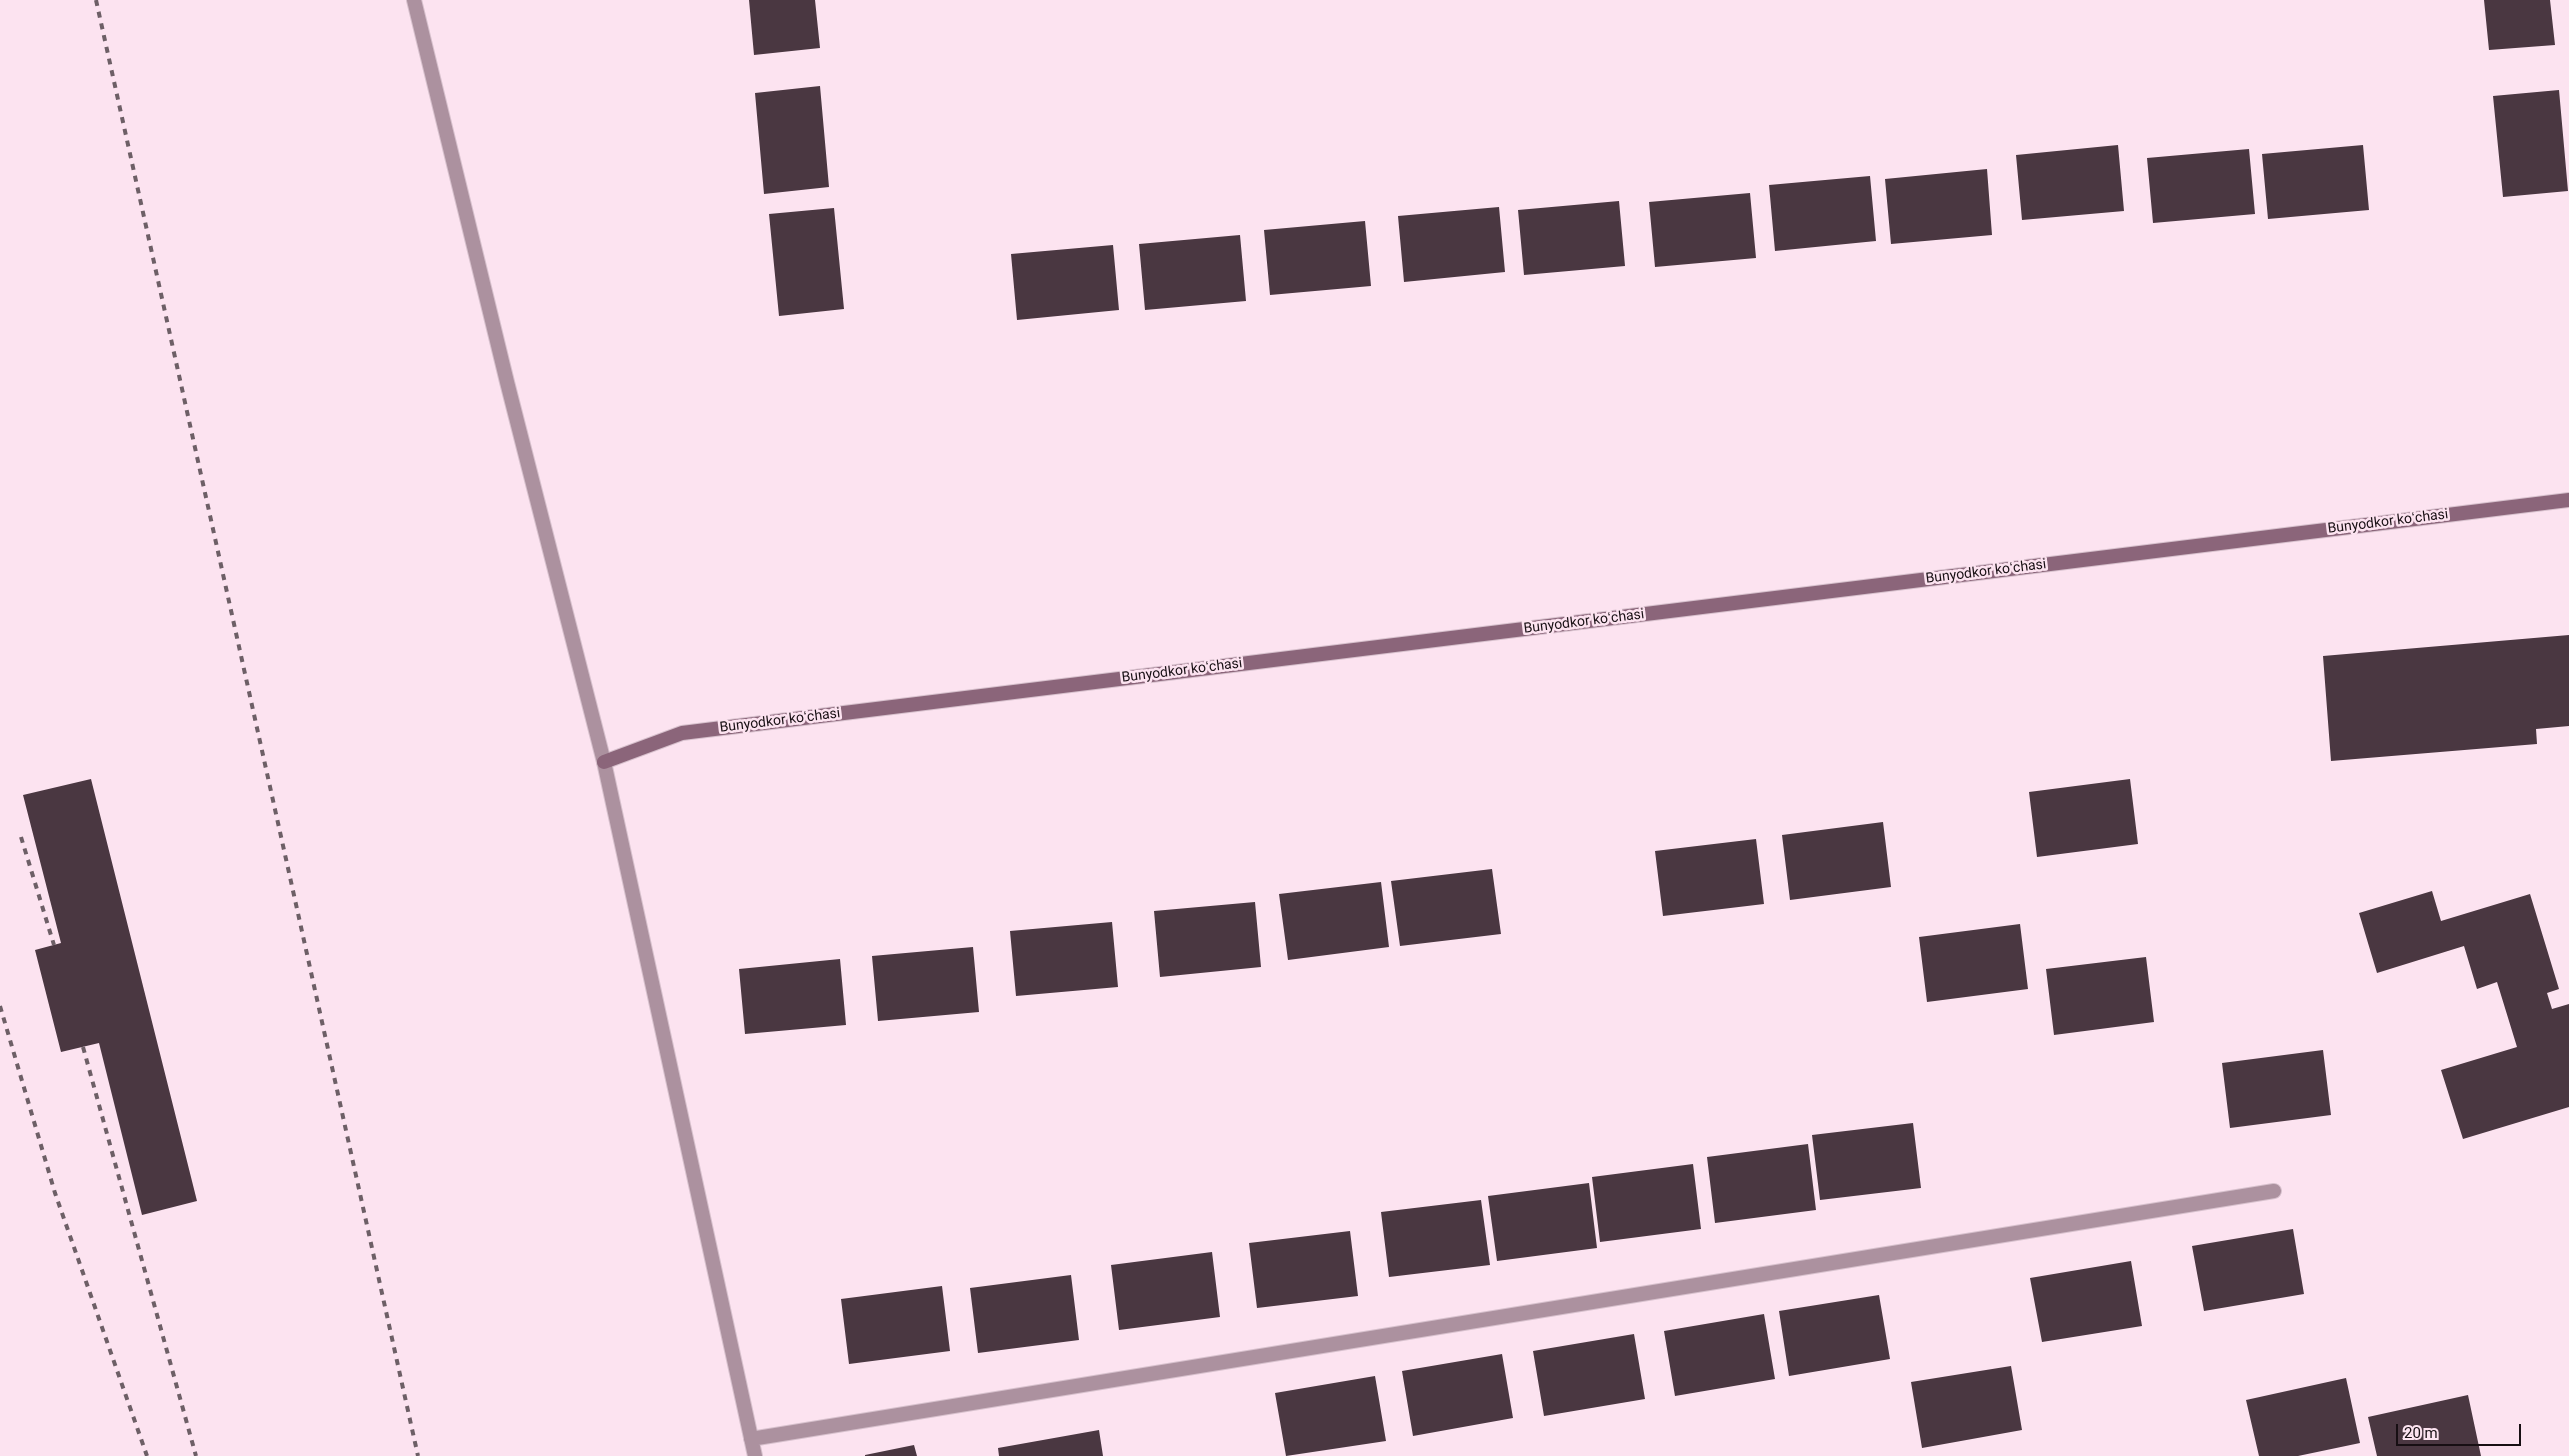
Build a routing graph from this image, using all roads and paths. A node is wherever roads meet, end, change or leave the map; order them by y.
1 (414, 0) edge
2 (2569, 500) edge
3 (604, 762) junction
4 (2274, 1191) dead end
5 (752, 1438) junction
6 (756, 1456) edge

1 - 3 street
2 - 3 main road, Bunyodkor koʻchasi
3 - 5 street
4 - 5 street
5 - 6 street

